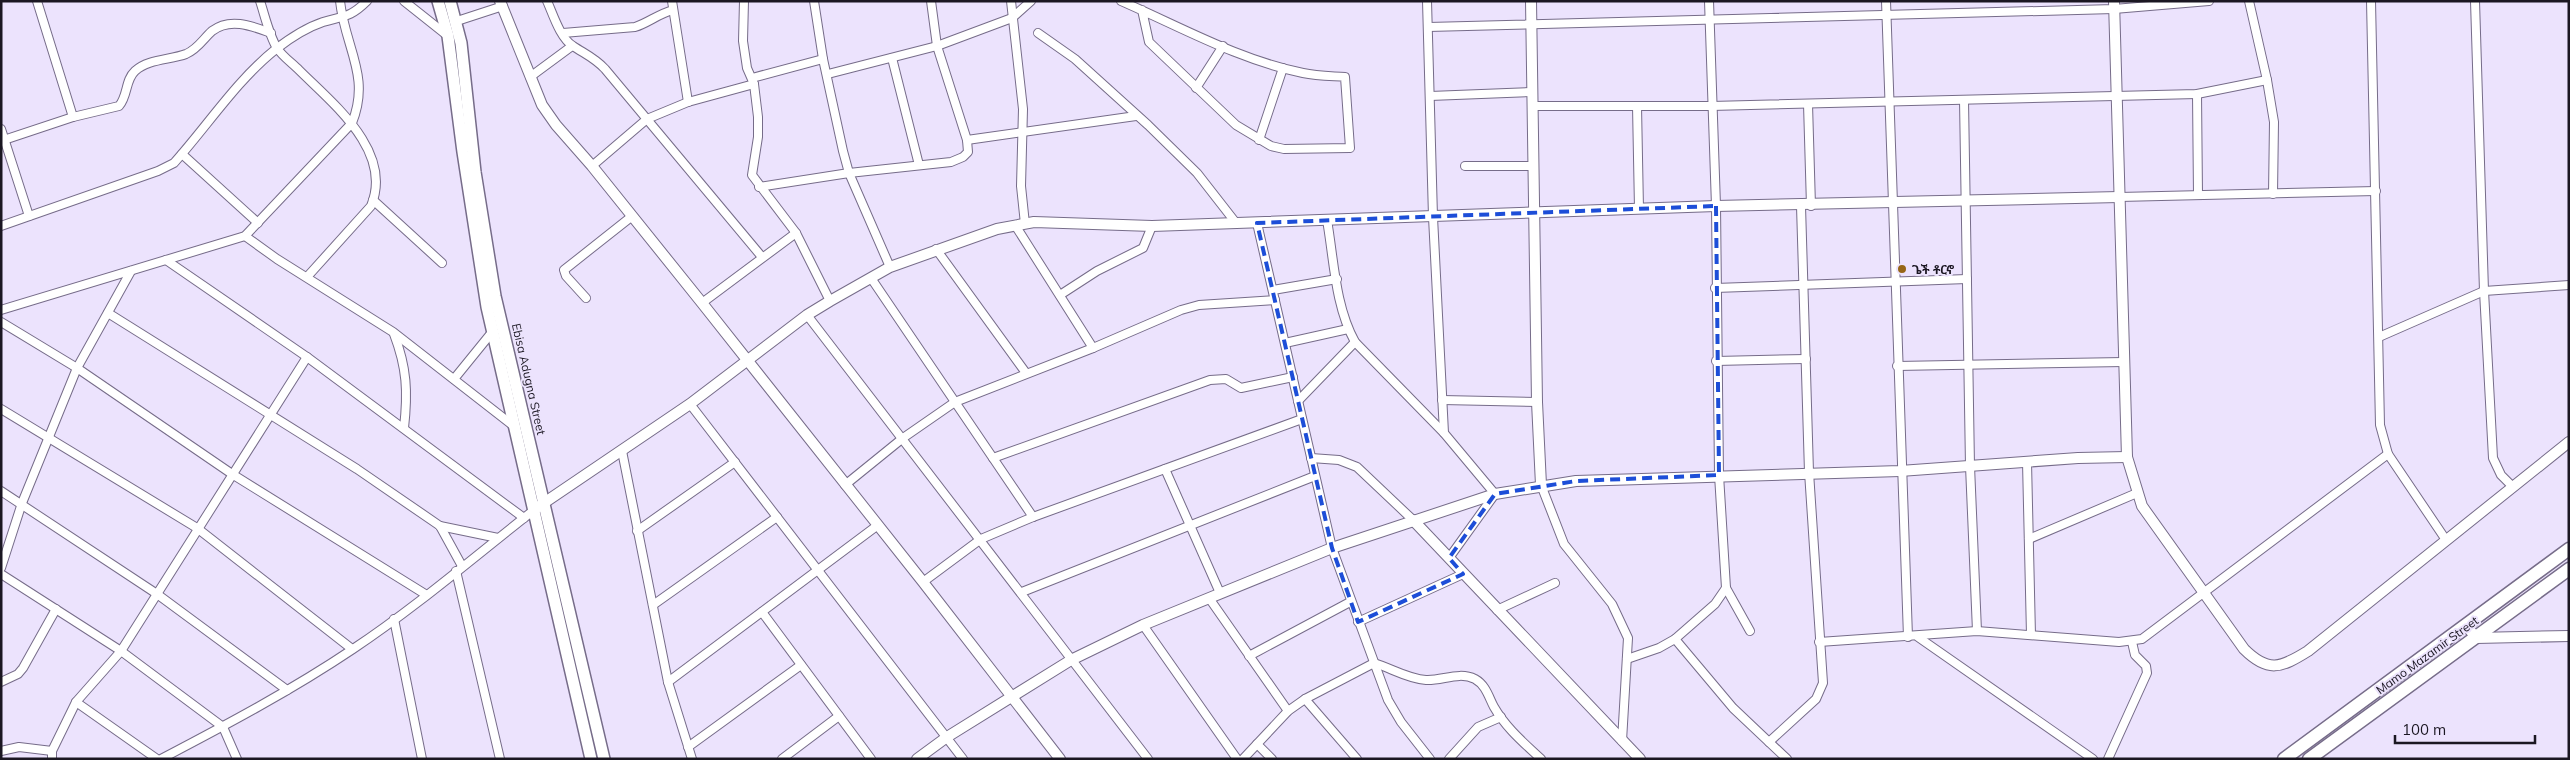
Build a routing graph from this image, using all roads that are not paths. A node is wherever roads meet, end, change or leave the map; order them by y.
1 (37, 1) edge
2 (260, 1) edge
3 (340, 1) edge
4 (367, 1) edge
5 (404, 1) edge
6 (438, 1) edge
7 (450, 1) edge
8 (547, 1) edge
9 (672, 1) edge
10 (744, 1) edge
11 (814, 1) edge
12 (931, 1) edge
13 (1012, 1) edge
14 (1031, 1) edge
15 (1121, 1) edge
16 (1427, 1) edge
17 (1531, 1) edge
18 (1709, 1) edge
19 (1886, 1) edge
20 (2209, 1) edge
21 (2249, 1) edge
22 (2371, 1) edge
23 (2476, 1) edge
24 (502, 4) edge
25 (2114, 5) edge
26 (673, 10) junction
27 (1142, 10) junction
28 (1886, 15) junction
29 (1012, 18) junction
30 (342, 19) junction
31 (1709, 20) junction
32 (457, 21) junction
33 (1531, 24) junction
34 (1428, 27) junction
35 (271, 33) junction
36 (563, 33) junction
37 (1038, 33) dead end
38 (448, 36) junction
39 (461, 43) junction
40 (572, 46) junction
41 (937, 46) junction
42 (1223, 46) junction
43 (277, 48) junction
44 (892, 58) junction
45 (823, 59) junction
46 (1283, 68) junction
47 (828, 74) junction
48 (530, 77) junction
49 (2267, 80) junction
50 (753, 81) junction
51 (1196, 88) junction
52 (1532, 92) junction
53 (2197, 94) junction
54 (1430, 96) junction
55 (2116, 96) junction
56 (1964, 100) junction
57 (688, 102) junction
58 (1890, 102) junction
59 (1808, 104) junction
60 (1532, 106) junction
61 (1637, 106) junction
62 (1711, 106) junction
63 (1136, 116) junction
64 (73, 117) junction
65 (646, 118) junction
66 (352, 123) junction
67 (1, 129) edge
68 (1023, 131) junction
69 (967, 140) junction
70 (1259, 140) junction
71 (3, 141) edge
72 (182, 154) junction
73 (592, 166) junction
74 (919, 166) junction
75 (1465, 166) dead end
76 (1533, 166) junction
77 (849, 173) junction
78 (759, 187) junction
79 (2376, 191) junction
80 (2272, 194) junction
81 (2198, 195) junction
82 (2119, 197) junction
83 (373, 200) junction
84 (1966, 201) junction
85 (1892, 204) junction
86 (1716, 206) junction
87 (1806, 206) junction
88 (1639, 209) junction
89 (1534, 213) junction
90 (28, 216) junction
91 (631, 217) junction
92 (1433, 217) junction
93 (1327, 220) junction
94 (258, 223) junction
95 (1236, 223) junction
96 (1257, 223) junction
97 (1020, 224) junction
98 (1, 226) edge
99 (1152, 226) junction
100 (796, 233) junction
101 (245, 236) junction
102 (936, 249) junction
103 (762, 257) junction
104 (166, 260) junction
105 (442, 264) dead end
106 (890, 267) junction
107 (131, 270) junction
108 (307, 277) junction
109 (871, 278) junction
110 (1967, 278) junction
111 (1337, 279) junction
112 (1894, 281) junction
113 (1803, 285) junction
114 (2569, 285) edge
115 (1715, 288) junction
116 (1273, 290) junction
117 (2484, 291) junction
118 (1060, 295) junction
119 (586, 298) dead end
120 (1275, 300) junction
121 (830, 301) junction
122 (702, 304) junction
123 (1, 310) edge
124 (108, 313) junction
125 (807, 315) junction
126 (1, 322) edge
127 (1348, 329) junction
128 (493, 330) junction
129 (393, 332) junction
130 (2379, 338) junction
131 (1355, 342) junction
132 (1285, 343) junction
133 (1093, 348) junction
134 (306, 357) junction
135 (1806, 359) junction
136 (1716, 360) junction
137 (748, 362) junction
138 (2124, 362) junction
139 (1968, 365) junction
140 (1897, 366) junction
141 (77, 368) junction
142 (1026, 373) junction
143 (1293, 377) junction
144 (454, 379) junction
145 (1442, 400) junction
146 (1298, 401) junction
147 (955, 402) junction
148 (1537, 402) junction
149 (690, 404) junction
150 (1, 409) edge
151 (269, 415) junction
152 (1302, 419) junction
153 (516, 427) junction
154 (404, 428) junction
155 (1444, 433) junction
156 (49, 437) junction
157 (903, 438) junction
158 (2569, 442) edge
159 (622, 451) junction
160 (2388, 454) junction
161 (2126, 457) junction
162 (994, 458) junction
163 (1311, 458) junction
164 (735, 462) junction
165 (2027, 462) junction
166 (1970, 466) junction
167 (1165, 469) junction
168 (1900, 471) junction
169 (1809, 472) junction
170 (232, 474) junction
171 (1719, 475) junction
172 (1315, 476) junction
173 (845, 485) junction
174 (1540, 485) junction
175 (2512, 486) junction
176 (1, 491) edge
177 (2137, 493) junction
178 (1495, 494) junction
179 (544, 502) junction
180 (22, 503) junction
181 (534, 510) junction
182 (777, 517) junction
183 (1034, 517) junction
184 (524, 518) junction
185 (1413, 520) junction
186 (878, 525) junction
187 (1189, 525) junction
188 (440, 526) junction
189 (197, 528) junction
190 (637, 531) junction
191 (498, 538) junction
192 (981, 539) junction
193 (2029, 539) junction
194 (2446, 540) junction
195 (1332, 548) junction
196 (2569, 549) edge
197 (1449, 558) junction
198 (1, 568) edge
199 (459, 568) junction
200 (2569, 569) edge
201 (818, 570) junction
202 (1, 574) edge
203 (1464, 574) junction
204 (923, 582) junction
205 (1555, 584) dead end
206 (1726, 588) junction
207 (1022, 592) junction
208 (157, 594) junction
209 (425, 594) junction
210 (1220, 594) junction
211 (2205, 594) junction
212 (1209, 598) junction
213 (1350, 602) junction
214 (654, 605) junction
215 (56, 608) junction
216 (1497, 610) junction
217 (762, 612) junction
218 (394, 619) junction
219 (1358, 622) junction
220 (1143, 625) junction
221 (2466, 626) junction
222 (1750, 631) dead end
223 (1977, 631) junction
224 (2031, 636) junction
225 (2569, 636) edge
226 (1908, 637) junction
227 (1918, 637) junction
228 (1674, 638) junction
229 (2476, 638) junction
230 (1819, 642) junction
231 (2132, 642) junction
232 (352, 649) junction
233 (121, 651) junction
234 (1249, 656) junction
235 (1627, 658) junction
236 (1072, 660) junction
237 (1374, 663) junction
238 (801, 665) junction
239 (1, 682) edge
240 (668, 682) junction
241 (287, 690) junction
242 (1012, 696) junction
243 (1305, 699) junction
244 (76, 702) junction
245 (1288, 710) junction
246 (839, 716) junction
247 (1501, 717) junction
248 (223, 727) junction
249 (947, 737) junction
250 (1622, 741) junction
251 (1769, 742) junction
252 (1257, 744) junction
253 (688, 747) junction
254 (1, 751) edge
255 (52, 755) edge
256 (157, 759) edge
257 (161, 759) edge
258 (237, 759) edge
259 (422, 759) edge
260 (500, 759) edge
261 (591, 759) edge
262 (604, 759) edge
263 (692, 759) edge
264 (782, 759) edge
265 (872, 759) edge
266 (917, 759) edge
267 (964, 759) edge
268 (1060, 759) edge
269 (1148, 759) edge
270 (1237, 759) edge
271 (1243, 759) edge
272 (1272, 759) edge
273 (1357, 759) edge
274 (1430, 759) edge
275 (1449, 759) edge
276 (1541, 759) edge
277 (1640, 759) edge
278 (1786, 759) edge
279 (2093, 759) edge
280 (2108, 759) edge
281 (2284, 759) edge
282 (2309, 759) edge

1 - 64 street
2 - 35 street
3 - 30 street
4 - 30 street
5 - 38 street
6 - 38 main road, Ebisa Adugna Street
7 - 32 main road, Ebisa Adugna Street
8 - 36 street
9 - 26 street
10 - 50 street
11 - 45 street
12 - 41 street
13 - 29 street
14 - 29 street
15 - 27 street
16 - 34 street
17 - 33 street
18 - 31 street
19 - 28 street
20 - 25 street
21 - 49 street
22 - 79 street
23 - 117 street
24 - 32 street
24 - 48 street
25 - 28 street
25 - 55 street
26 - 36 street
26 - 57 street
27 - 42 street
27 - 51 street
28 - 31 street
28 - 58 street
29 - 41 street
29 - 68 street
30 - 43 street
30 - 66 street
31 - 33 street
31 - 62 street
32 - 39 main road, Ebisa Adugna Street
33 - 34 street
33 - 52 street
34 - 54 street
35 - 43 street
35 - 64 street
36 - 40 street
37 - 63 street
38 - 39 street
38 - 128 main road, Ebisa Adugna Street
39 - 179 main road, Ebisa Adugna Street
40 - 48 street
40 - 65 street
41 - 44 street
41 - 69 street
42 - 46 street
42 - 51 street
43 - 66 street
43 - 72 street
44 - 47 street
44 - 74 street
45 - 47 street
45 - 50 street
46 - 70 street
46 - 70 street
47 - 77 street
48 - 73 street
49 - 53 street
49 - 80 street
50 - 57 street
50 - 78 street
51 - 70 street
52 - 54 street
52 - 60 street
53 - 55 street
53 - 81 street
54 - 92 street
55 - 56 street
55 - 82 street
56 - 58 street
56 - 84 street
57 - 65 street
58 - 59 street
58 - 85 street
59 - 62 street
59 - 87 street
60 - 61 street
60 - 76 street
61 - 62 street
61 - 88 street
62 - 86 street
63 - 68 street
63 - 95 street
64 - 71 street
65 - 73 street
65 - 103 street
66 - 83 street
66 - 94 street
67 - 71 street
68 - 69 street
68 - 97 street
69 - 74 street
71 - 90 street
72 - 90 street
72 - 94 street
73 - 91 street
74 - 77 street
75 - 76 street
76 - 89 street
77 - 78 street
77 - 106 street
78 - 100 street
79 - 80 street
79 - 130 street
80 - 81 street
81 - 82 street
82 - 84 street
82 - 138 street
83 - 105 street
83 - 108 street
84 - 85 street
84 - 110 street
85 - 87 street
85 - 112 street
86 - 87 street
86 - 88 street
86 - 115 street
87 - 113 street
88 - 89 street
89 - 92 street
89 - 148 street
90 - 98 street
91 - 119 street
91 - 122 street
92 - 93 street
92 - 145 street
93 - 96 street
93 - 111 street
94 - 101 street
95 - 96 street
95 - 99 street
96 - 116 street
97 - 99 street
97 - 102 street
97 - 118 street
99 - 118 street
100 - 103 street
100 - 121 street
101 - 104 street
101 - 108 street
102 - 106 street
102 - 142 street
103 - 122 street
104 - 107 street
104 - 134 street
106 - 109 street
107 - 123 street
107 - 124 street
108 - 129 street
109 - 121 street
109 - 147 street
110 - 112 street
110 - 139 street
111 - 116 street
111 - 127 street
112 - 113 street
112 - 140 street
113 - 115 street
113 - 135 street
114 - 117 street
115 - 136 street
116 - 120 street
117 - 130 street
117 - 175 street
118 - 133 street
120 - 132 street
120 - 133 street
121 - 125 street
122 - 137 street
124 - 141 street
124 - 151 street
125 - 137 street
125 - 157 street
126 - 141 street
127 - 131 street
127 - 132 street
128 - 144 street
128 - 153 main road, Ebisa Adugna Street
129 - 144 street
129 - 154 street
130 - 160 street
131 - 146 street
131 - 155 street
132 - 143 street
133 - 142 street
134 - 151 street
134 - 154 street
135 - 136 street
135 - 169 street
136 - 171 street
137 - 149 street
137 - 173 street
138 - 139 street
138 - 161 street
139 - 140 street
139 - 166 street
140 - 168 street
141 - 156 street
141 - 170 street
142 - 147 street
143 - 146 street
143 - 162 street
144 - 153 street
145 - 148 street
145 - 155 street
146 - 152 street
147 - 157 street
147 - 162 street
148 - 174 street
149 - 159 street
149 - 164 street
150 - 156 street
151 - 170 street
151 - 188 street
152 - 163 street
152 - 167 street
153 - 181 main road, Ebisa Adugna Street
154 - 184 street
155 - 178 street
156 - 180 street
156 - 189 street
157 - 173 street
157 - 192 street
158 - 175 street
159 - 179 street
159 - 190 street
160 - 194 street
160 - 211 street
161 - 165 street
161 - 177 street
162 - 183 street
163 - 172 street
163 - 185 street
164 - 182 street
164 - 190 street
165 - 166 street
165 - 193 street
166 - 168 street
166 - 223 street
167 - 183 street
167 - 187 street
168 - 169 street
168 - 226 street
169 - 171 street
169 - 230 street
170 - 189 street
170 - 209 street
171 - 174 street
171 - 206 street
172 - 187 street
172 - 195 street
173 - 186 street
174 - 178 street
174 - 235 street
175 - 194 street
176 - 180 street
177 - 193 street
177 - 211 street
178 - 185 street
178 - 197 street
179 - 181 street
179 - 262 main road, Ebisa Adugna Street
180 - 198 street
180 - 208 street
181 - 184 street
181 - 261 main road, Ebisa Adugna Street
182 - 201 street
182 - 214 street
183 - 192 street
184 - 191 street
185 - 195 street
185 - 197 street
186 - 201 street
186 - 204 street
187 - 207 street
187 - 210 street
188 - 191 street
188 - 199 street
189 - 208 street
189 - 232 street
190 - 214 street
191 - 199 street
192 - 204 street
192 - 207 street
193 - 224 street
194 - 211 street
195 - 210 street
195 - 213 street
196 - 221 main road, Mamo Mazamir Street
197 - 203 street
199 - 209 street
199 - 260 street
200 - 229 main road, Mamo Mazamir Street
201 - 217 street
201 - 249 street
202 - 215 street
203 - 216 street
203 - 219 street
204 - 242 street
205 - 216 street
206 - 222 street
206 - 228 street
207 - 236 street
208 - 233 street
208 - 241 street
209 - 218 street
210 - 212 street
211 - 231 street
212 - 220 street
212 - 234 street
213 - 219 street
213 - 234 street
214 - 240 street
215 - 233 street
215 - 239 street
216 - 250 street
217 - 238 street
217 - 240 street
218 - 232 street
218 - 259 street
219 - 237 street
220 - 236 street
220 - 270 street
221 - 229 street
221 - 281 main road, Mamo Mazamir Street
223 - 224 street
223 - 227 street
224 - 231 street
225 - 229 street
226 - 227 street
226 - 230 street
227 - 279 street
228 - 235 street
228 - 251 street
229 - 282 main road, Mamo Mazamir Street
230 - 251 street
231 - 280 street
232 - 241 street
233 - 244 street
233 - 248 street
234 - 245 street
235 - 250 street
236 - 242 street
236 - 269 street
237 - 243 street
237 - 247 street
237 - 274 street
238 - 246 street
238 - 253 street
240 - 253 street
241 - 248 street
242 - 249 street
242 - 268 street
243 - 245 street
243 - 273 street
244 - 255 street
244 - 256 street
245 - 252 street
246 - 264 street
246 - 265 street
247 - 275 street
247 - 276 street
248 - 257 street
248 - 258 street
249 - 266 street
249 - 267 street
250 - 277 street
251 - 278 street
252 - 271 street
252 - 272 street
253 - 263 street
254 - 255 street

